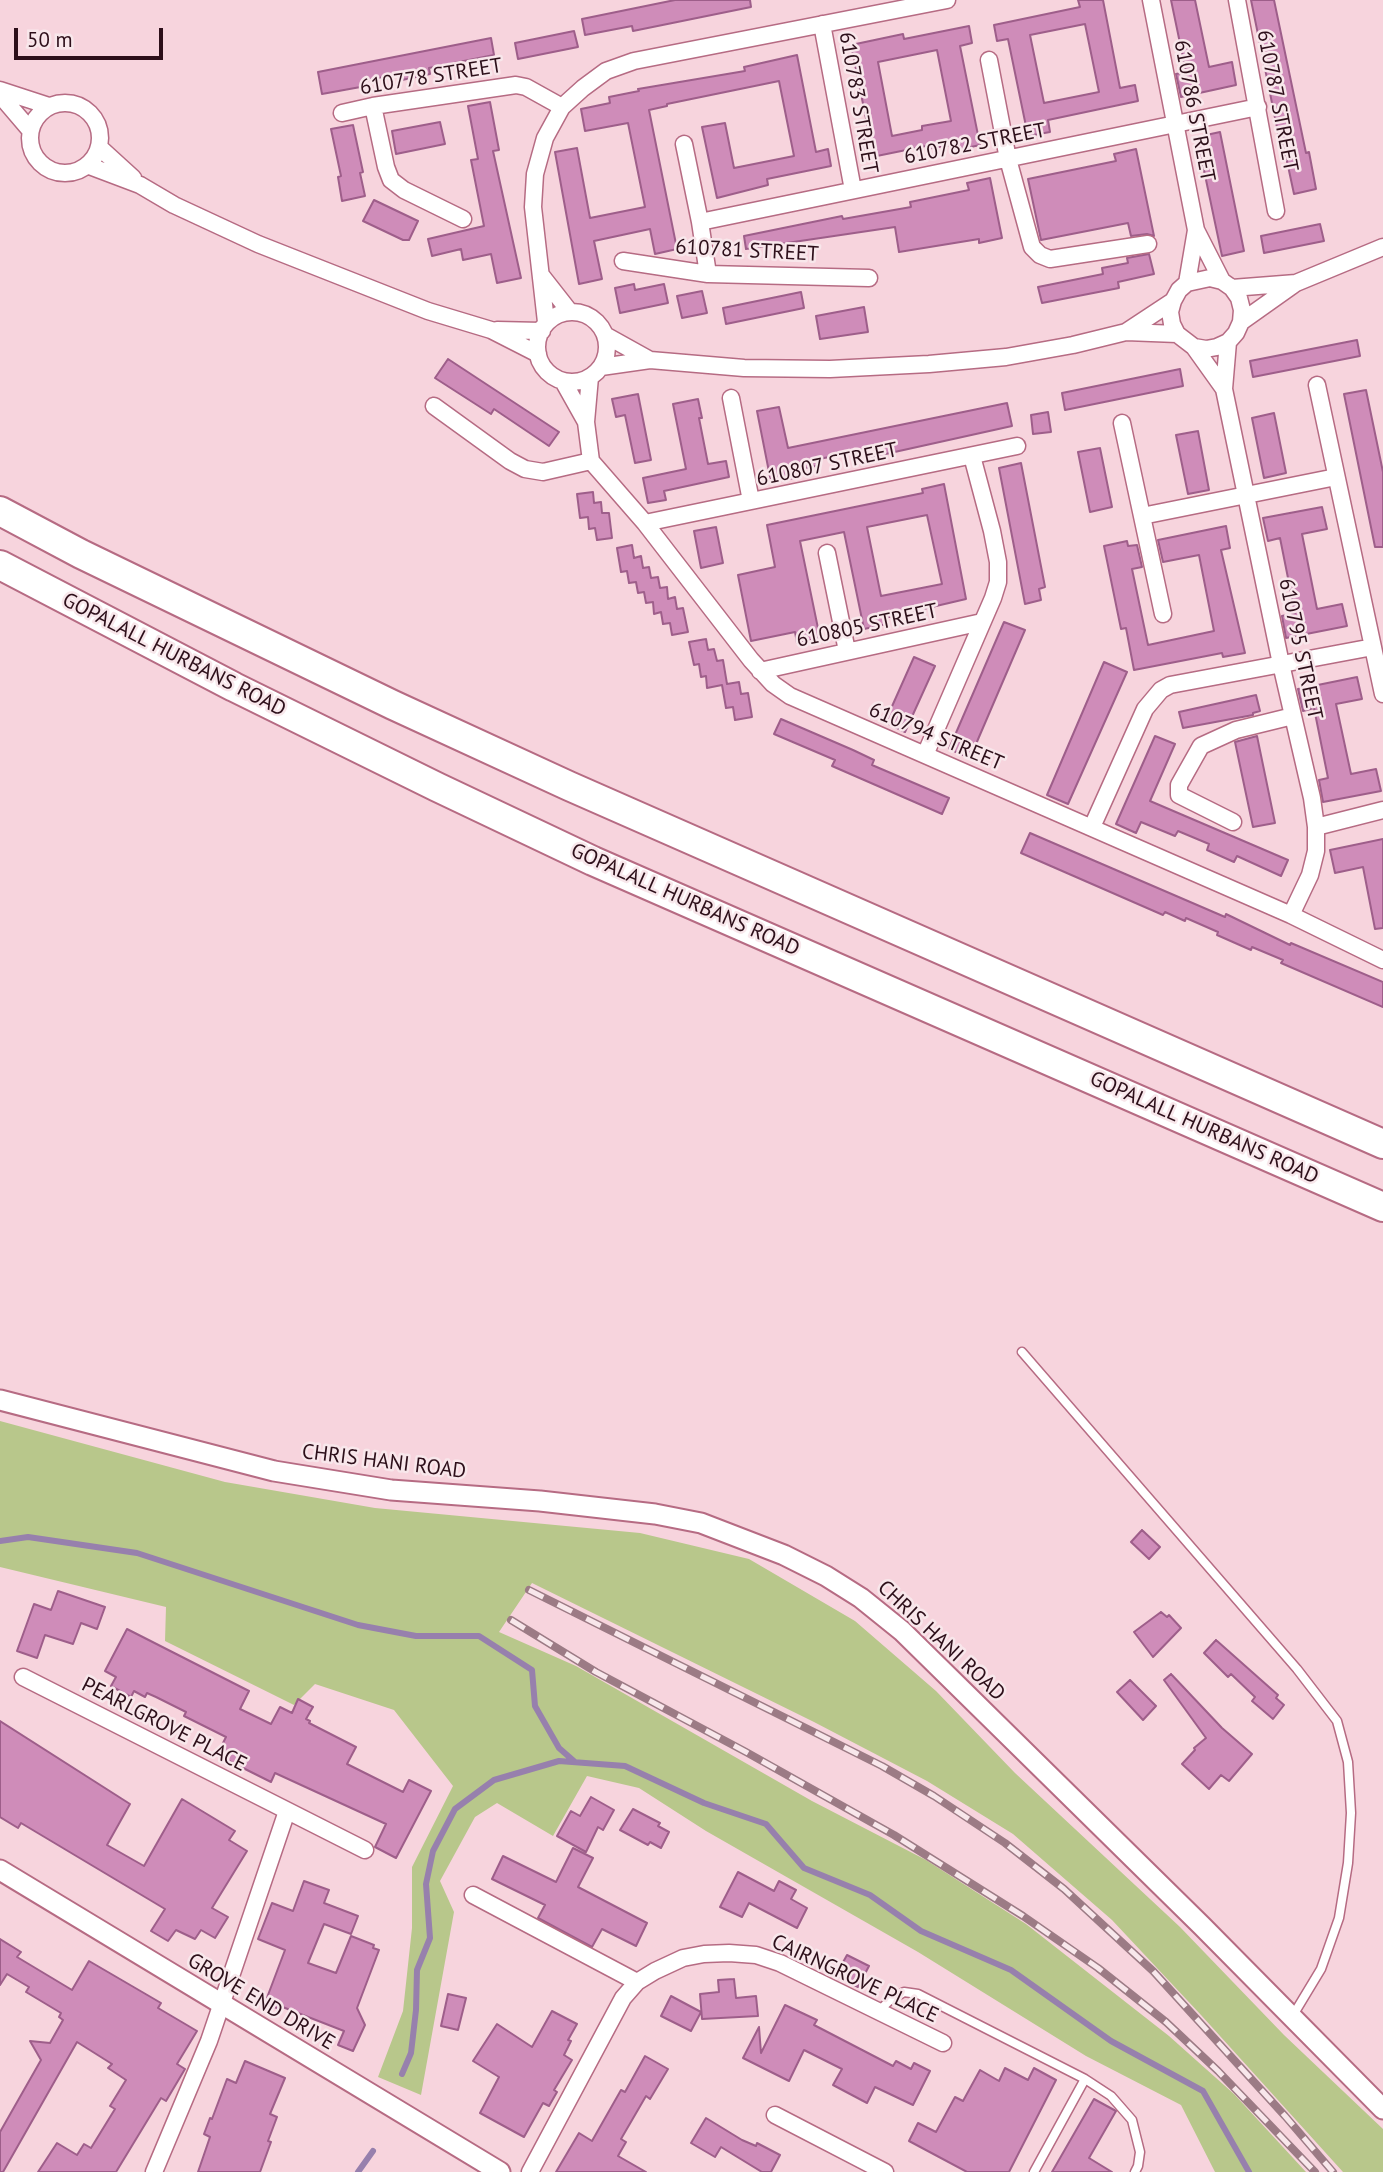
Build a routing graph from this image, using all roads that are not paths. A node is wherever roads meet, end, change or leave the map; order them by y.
1 (947, 0) edge
2 (1151, 0) edge
3 (1237, 0) edge
4 (822, 24) junction
5 (989, 60) dead end
6 (0, 90) edge
7 (0, 95) edge
8 (48, 106) junction
9 (373, 106) junction
10 (562, 107) junction
11 (1258, 107) junction
12 (342, 113) dead end
13 (1177, 125) junction
14 (30, 130) junction
15 (684, 144) dead end
16 (99, 146) junction
17 (1008, 159) junction
18 (87, 166) junction
19 (140, 185) junction
20 (853, 190) junction
21 (1276, 211) dead end
22 (463, 219) dead end
23 (700, 222) junction
24 (1196, 230) junction
25 (1148, 244) dead end
26 (1383, 247) edge
27 (623, 261) dead end
28 (708, 274) junction
29 (541, 275) junction
30 (869, 278) dead end
31 (1187, 283) junction
32 (1296, 283) junction
33 (1227, 284) junction
34 (1173, 301) junction
35 (570, 312) junction
36 (1241, 322) junction
37 (544, 326) junction
38 (491, 330) junction
39 (1126, 332) junction
40 (1177, 334) junction
41 (605, 335) junction
42 (1228, 342) junction
43 (1194, 347) junction
44 (538, 354) junction
45 (650, 360) junction
46 (596, 372) junction
47 (564, 381) junction
48 (1317, 385) dead end
49 (1224, 389) junction
50 (731, 398) dead end
51 (434, 406) dead end
52 (586, 422) junction
53 (1122, 423) dead end
54 (1017, 446) dead end
55 (972, 456) junction
56 (590, 461) junction
57 (1336, 477) junction
58 (1246, 495) junction
59 (751, 501) junction
60 (0, 511) edge
61 (1142, 516) junction
62 (645, 523) junction
63 (827, 552) dead end
64 (0, 565) edge
65 (1163, 614) dead end
66 (982, 622) junction
67 (1373, 647) junction
68 (848, 651) junction
69 (1281, 664) junction
70 (760, 671) junction
71 (1383, 694) edge
72 (1293, 716) junction
73 (925, 755) junction
74 (1383, 810) edge
75 (1233, 821) dead end
76 (1092, 827) junction
77 (1316, 827) junction
78 (1291, 915) junction
79 (1383, 960) edge
80 (1383, 1144) edge
81 (1274, 1160) junction
82 (1383, 1207) edge
83 (1383, 1227) edge
84 (1022, 1352) dead end
85 (0, 1400) edge
86 (23, 1677) dead end
87 (287, 1811) junction
88 (365, 1850) dead end
89 (0, 1870) edge
90 (473, 1895) dead end
91 (637, 1982) junction
92 (221, 2004) junction
93 (880, 2011) junction
94 (1292, 2017) junction
95 (943, 2043) dead end
96 (1085, 2079) junction
97 (1383, 2109) edge
98 (775, 2115) dead end
99 (155, 2172) edge
100 (500, 2172) edge
101 (530, 2172) edge
102 (886, 2172) edge
103 (1034, 2172) edge
104 (1135, 2172) edge

1 - 4 street
2 - 13 street, 610786 STREET
3 - 11 street, 610787 STREET
4 - 10 street
4 - 20 street, 610783 STREET
5 - 17 street
6 - 8 street
7 - 14 street
8 - 14 street
8 - 16 street
9 - 10 street, 610778 STREET
9 - 12 street, 610778 STREET
9 - 22 street
10 - 29 street
11 - 13 street, 610782 STREET
11 - 21 street, 610787 STREET
13 - 17 street, 610782 STREET
13 - 24 street, 610786 STREET
14 - 18 street
15 - 23 street
16 - 18 street
16 - 19 street
17 - 20 street, 610782 STREET
17 - 25 street
18 - 19 street
19 - 38 street
20 - 23 street, 610782 STREET
23 - 28 street
24 - 31 street
24 - 33 street
26 - 32 street
27 - 28 street, 610781 STREET
28 - 30 street, 610781 STREET
29 - 35 street
29 - 37 street
31 - 33 street
31 - 34 street
32 - 33 street
32 - 36 street
33 - 36 street
34 - 39 street
34 - 40 street
35 - 37 street
35 - 41 street
36 - 42 street
37 - 38 street
37 - 44 street
38 - 44 street
39 - 40 street
39 - 45 street
40 - 43 street
41 - 45 street
41 - 46 street
42 - 43 street
42 - 49 street
43 - 49 street
44 - 47 street
45 - 46 street
46 - 47 street
46 - 52 street
47 - 52 street
48 - 57 street
49 - 58 street, 610795 STREET
50 - 59 street
51 - 56 street
52 - 56 street
53 - 61 street
54 - 55 street, 610807 STREET
55 - 59 street, 610807 STREET
55 - 66 street
56 - 62 street, 610794 STREET
57 - 58 street
57 - 67 street
58 - 61 street
58 - 69 street, 610795 STREET
59 - 62 street, 610807 STREET
60 - 80 highway
61 - 65 street
62 - 70 street, 610794 STREET
63 - 68 street
64 - 81 highway, GOPALALL HURBANS ROAD
66 - 68 street, 610805 STREET
66 - 73 street
67 - 69 street
67 - 71 street
68 - 70 street, 610805 STREET
69 - 72 street, 610795 STREET
69 - 76 street
70 - 73 street, 610794 STREET
72 - 75 street
72 - 77 street, 610795 STREET
73 - 76 street, 610794 STREET
74 - 77 street
76 - 78 street, 610794 STREET
77 - 78 street, 610795 STREET
78 - 79 street, 610794 STREET
81 - 82 highway, GOPALALL HURBANS ROAD
81 - 83 highway
84 - 94 lane
85 - 94 street, CHRIS HANI ROAD
86 - 87 street, PEARLGROVE PLACE
87 - 88 street, PEARLGROVE PLACE
87 - 92 street
89 - 92 street, GROVE END DRIVE
90 - 91 street
91 - 93 street, CAIRNGROVE PLACE
91 - 101 street, CAIRNGROVE PLACE
92 - 99 street
92 - 100 street, GROVE END DRIVE
93 - 95 street, CAIRNGROVE PLACE
93 - 96 lane
94 - 97 street, CHRIS HANI ROAD
96 - 103 lane
96 - 104 lane
98 - 102 street

